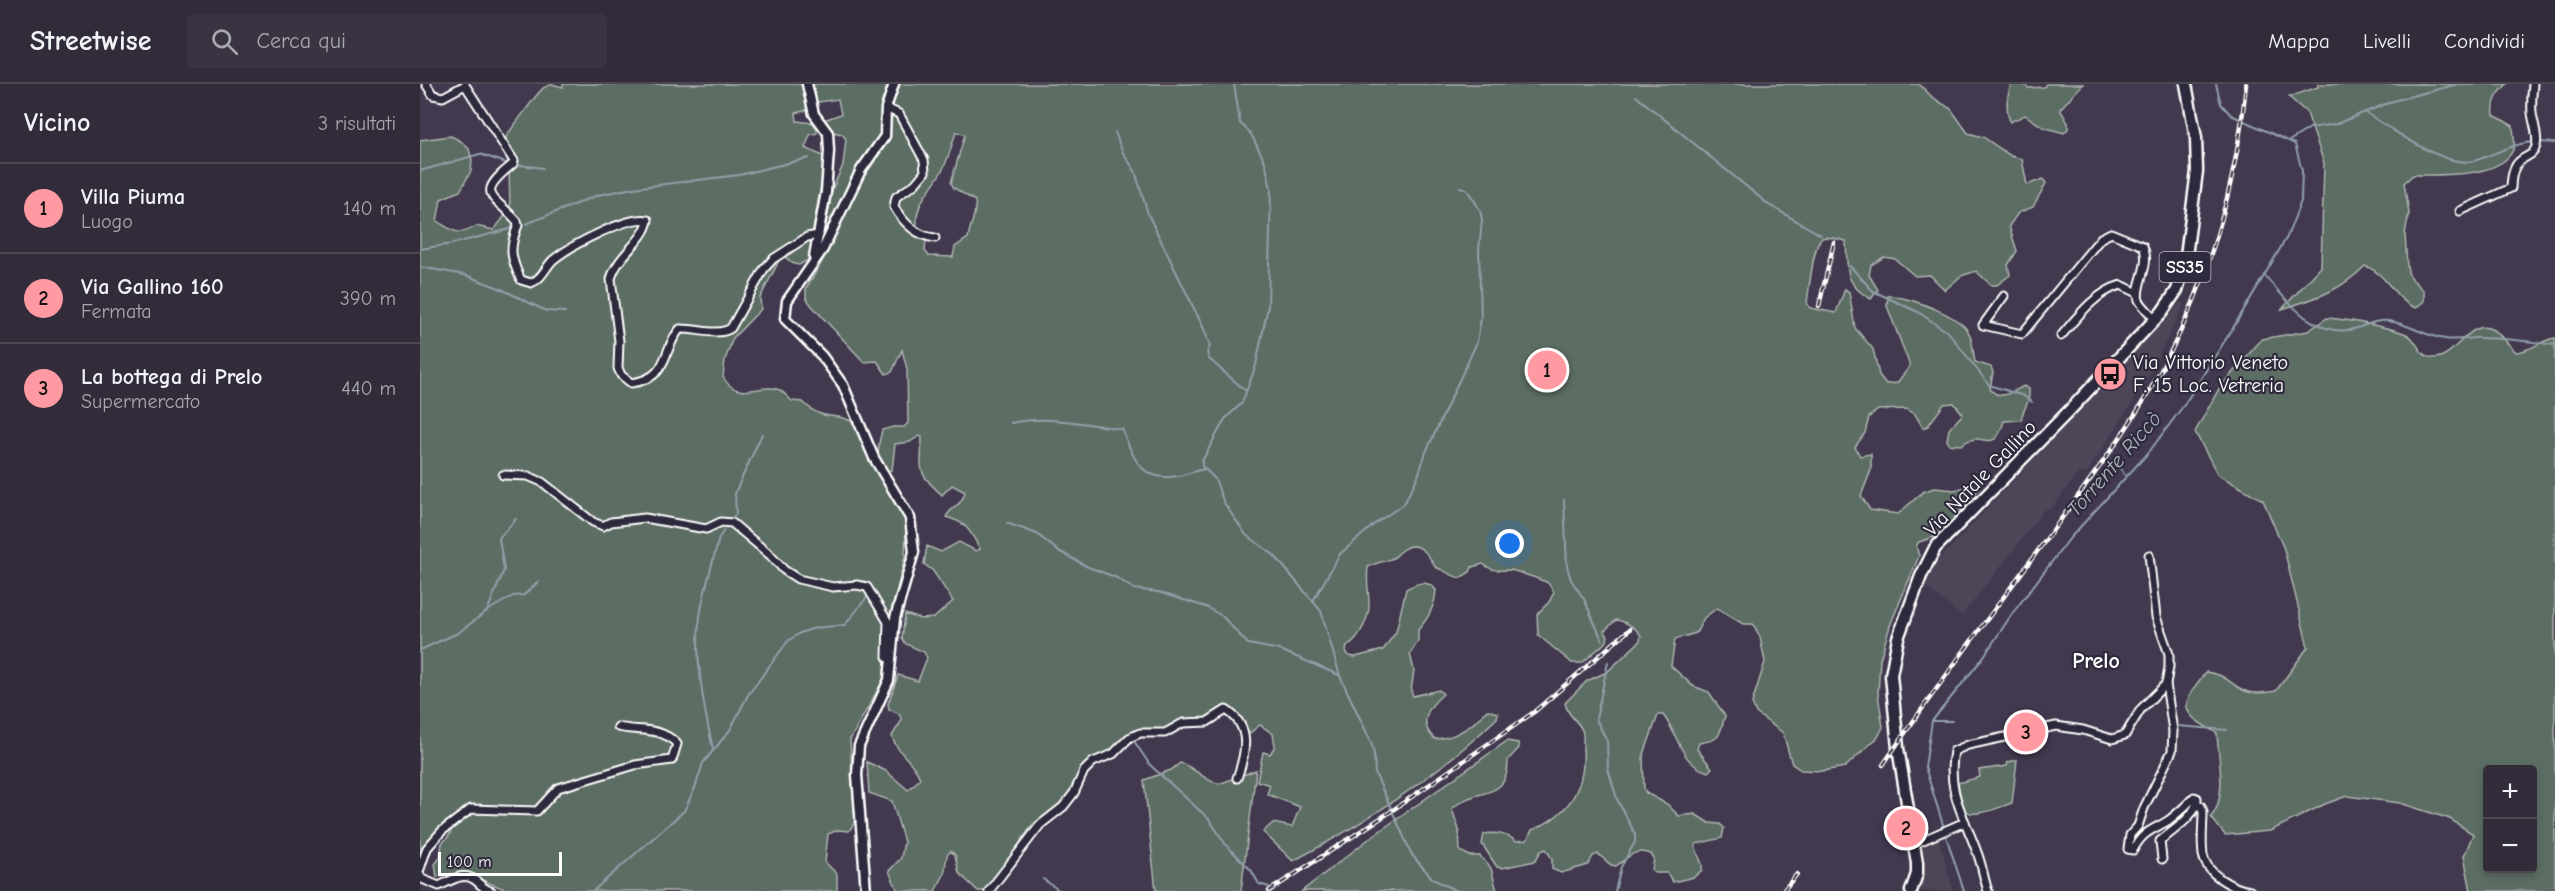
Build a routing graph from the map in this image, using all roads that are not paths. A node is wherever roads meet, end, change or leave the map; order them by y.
1 (426, 84) edge
2 (807, 84) edge
3 (894, 84) edge
4 (2186, 84) edge
5 (2533, 84) edge
6 (886, 108) junction
7 (2460, 211) dead end
8 (819, 235) junction
9 (935, 238) dead end
10 (812, 263) junction
11 (2138, 294) junction
12 (2004, 296) dead end
13 (2155, 319) junction
14 (2061, 336) dead end
15 (502, 475) dead end
16 (2149, 555) dead end
17 (891, 660) junction
18 (2166, 684) junction
19 (618, 727) dead end
20 (1237, 778) dead end
21 (2198, 804) junction
22 (1963, 823) junction
23 (1914, 844) junction
24 (2162, 859) dead end
25 (420, 869) edge
26 (420, 875) edge
27 (491, 891) edge
28 (866, 891) edge
29 (989, 891) edge
30 (1911, 891) edge
31 (1988, 891) edge
32 (2250, 891) edge

1 - 8 street
2 - 8 street
3 - 6 street
4 - 13 main road, SS35
5 - 7 street
6 - 9 street
6 - 10 street
8 - 10 street
10 - 17 street
11 - 12 street
11 - 13 street
11 - 14 street
13 - 23 main road, Via Natale Gallino / SS35
15 - 17 street
16 - 18 street
17 - 28 street
18 - 21 street
18 - 22 street
19 - 25 street
20 - 29 street
21 - 24 street
21 - 32 street
22 - 23 street
22 - 31 street
23 - 30 main road, Via Natale Gallino
26 - 27 street

